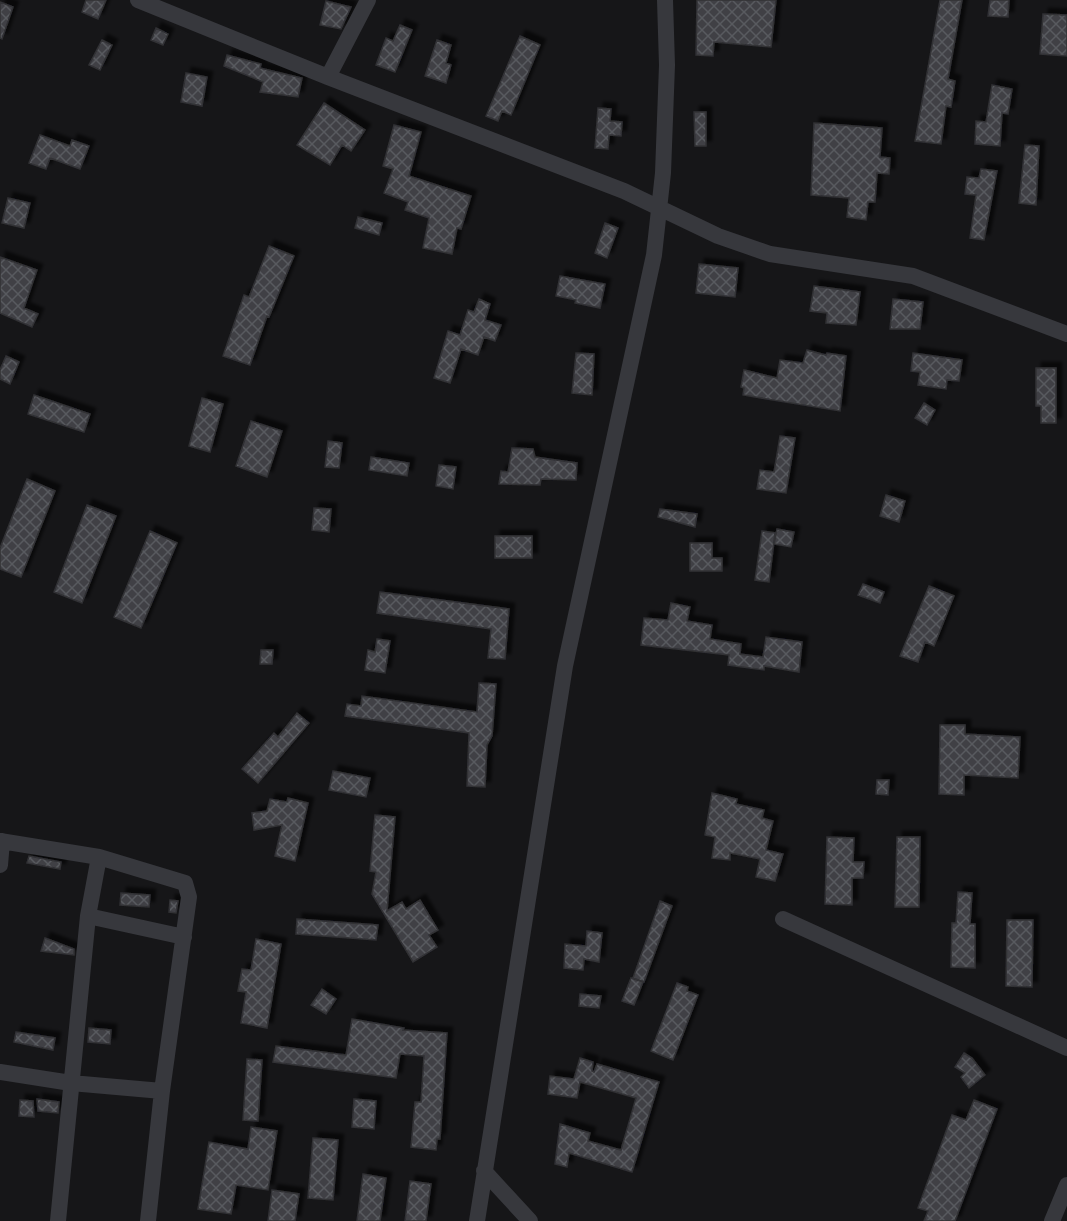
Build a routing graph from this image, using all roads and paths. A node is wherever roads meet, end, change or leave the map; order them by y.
1 (138, 0) edge
2 (368, 0) edge
3 (665, 0) edge
4 (169, 6) edge
5 (328, 77) junction
6 (659, 209) junction
7 (1067, 334) edge
8 (1, 841) edge
9 (99, 857) junction
10 (0, 865) edge
11 (87, 916) junction
12 (783, 919) dead end
13 (184, 937) junction
14 (1067, 1048) edge
15 (0, 1072) edge
16 (71, 1083) junction
17 (162, 1091) junction
18 (484, 1171) junction
19 (1067, 1185) edge
20 (58, 1221) edge
21 (148, 1221) edge
22 (477, 1221) edge
23 (530, 1221) edge
24 (1052, 1221) edge

1 - 4 street
2 - 5 street
3 - 6 street
4 - 5 street
5 - 6 street
6 - 7 street
6 - 18 street
8 - 9 street
8 - 10 street
9 - 11 street
9 - 13 street
11 - 13 street
11 - 16 street
12 - 14 street
13 - 17 street
15 - 16 street
16 - 17 street
16 - 20 street
17 - 21 street
18 - 22 street
18 - 23 street
19 - 24 street

